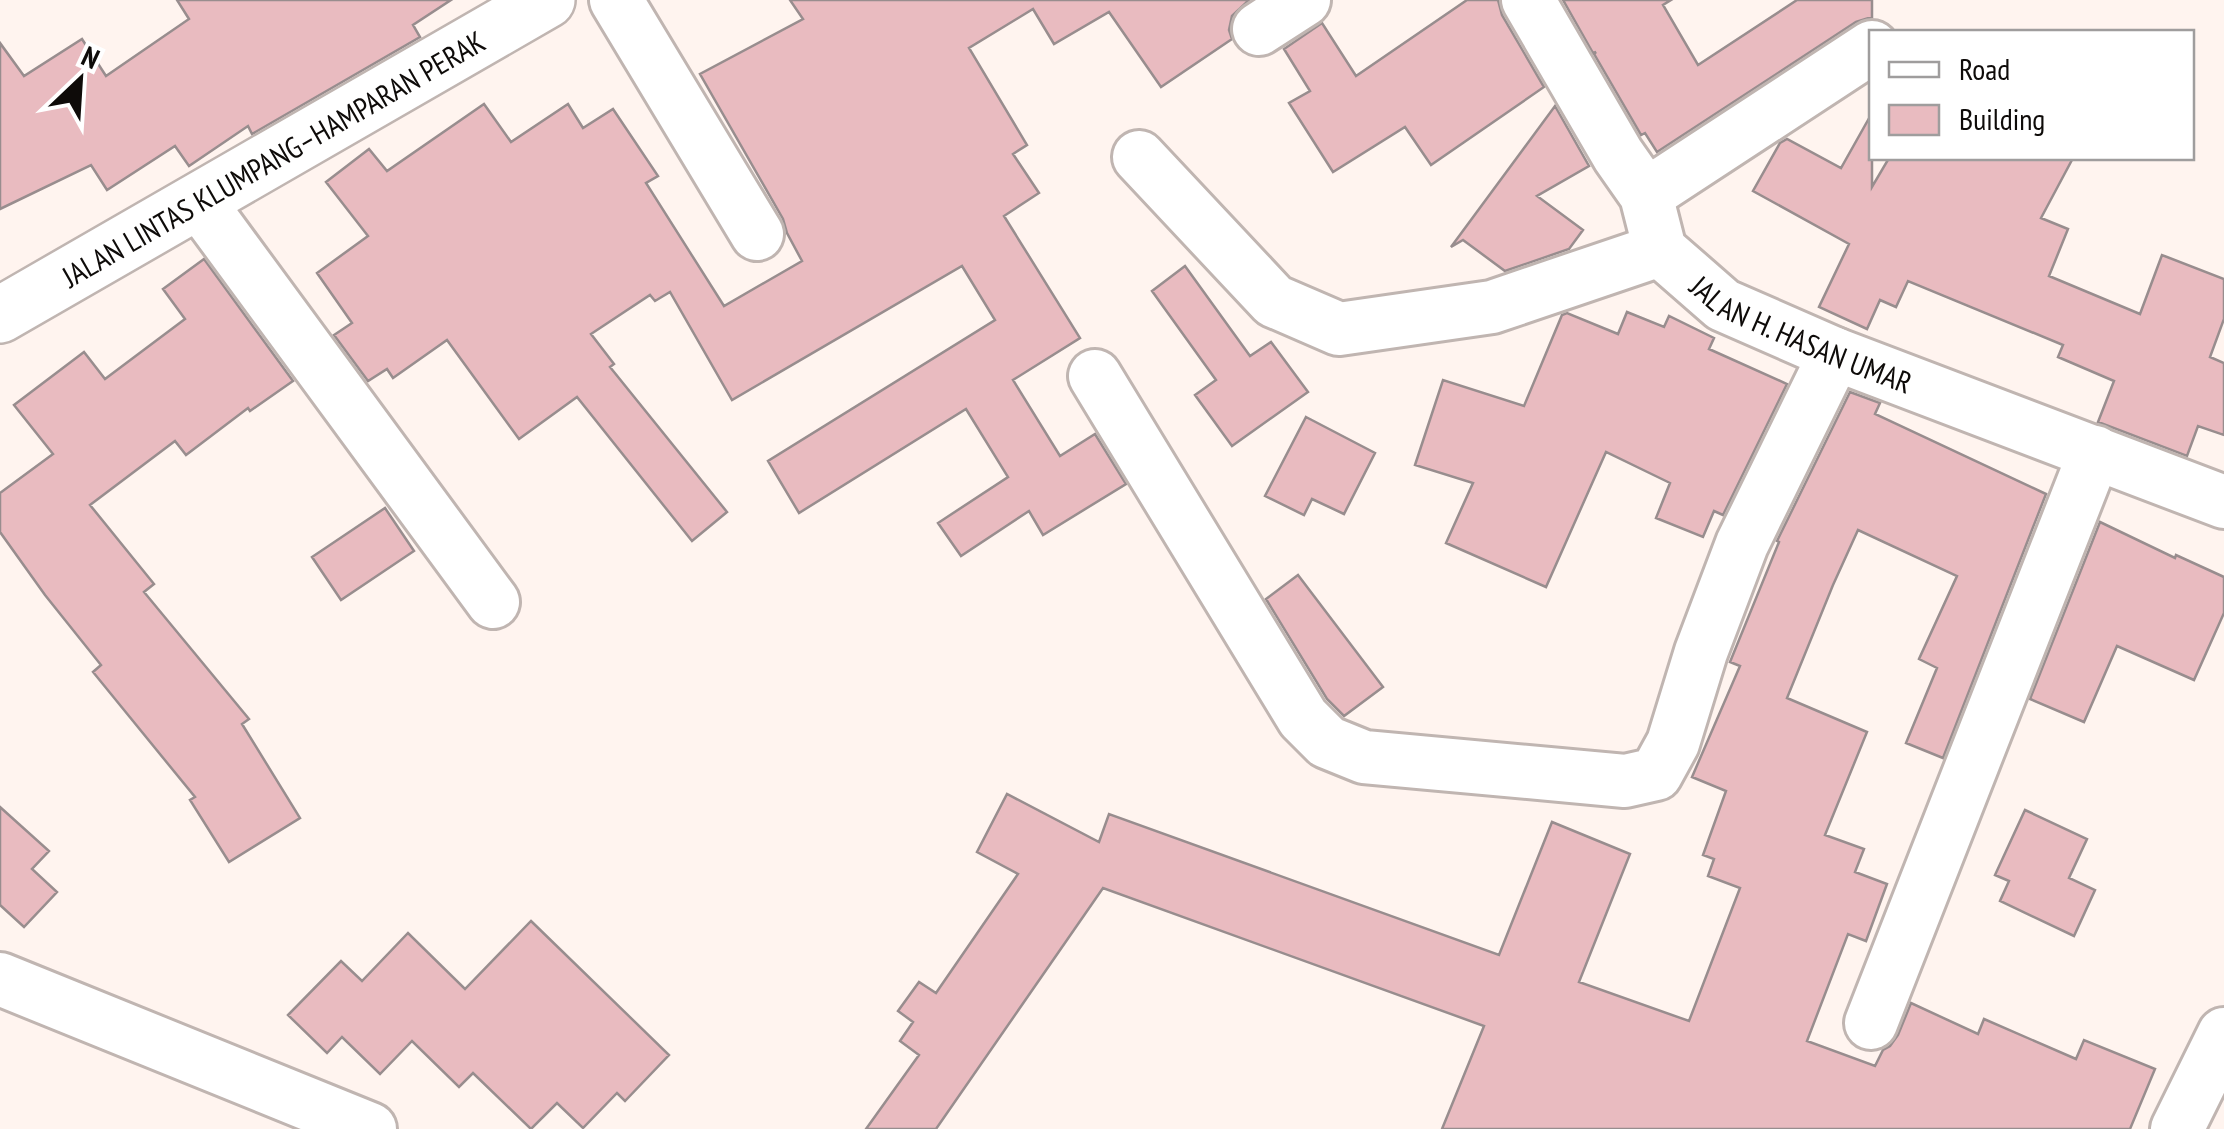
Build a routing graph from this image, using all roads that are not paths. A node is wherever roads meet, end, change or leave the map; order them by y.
1 (547, 0) edge
2 (616, 0) edge
3 (1304, 0) edge
4 (1528, 0) edge
5 (1259, 29) dead end
6 (1869, 48) edge
7 (1139, 158) dead end
8 (1646, 195) junction
9 (198, 202) junction
10 (757, 234) dead end
11 (1660, 250) junction
12 (0, 315) edge
13 (1836, 354) junction
14 (1095, 376) dead end
15 (2096, 452) junction
16 (2224, 502) edge
17 (493, 602) dead end
18 (0, 978) edge
19 (1871, 1024) dead end
20 (2224, 1034) edge
21 (370, 1129) edge
22 (2177, 1129) edge

1 - 9 main road, JALAN LINTAS KLUMPANG–HAMPARAN PERAK
2 - 10 street
3 - 5 street
4 - 8 street
6 - 8 street
7 - 11 street
8 - 11 street
9 - 12 main road, JALAN LINTAS KLUMPANG–HAMPARAN PERAK
9 - 17 street
11 - 13 street, JALAN H. HASAN UMAR
13 - 14 street
13 - 15 street, JALAN H. HASAN UMAR
15 - 16 street, JALAN H. HASAN UMAR
15 - 19 street
18 - 21 street
20 - 22 street

